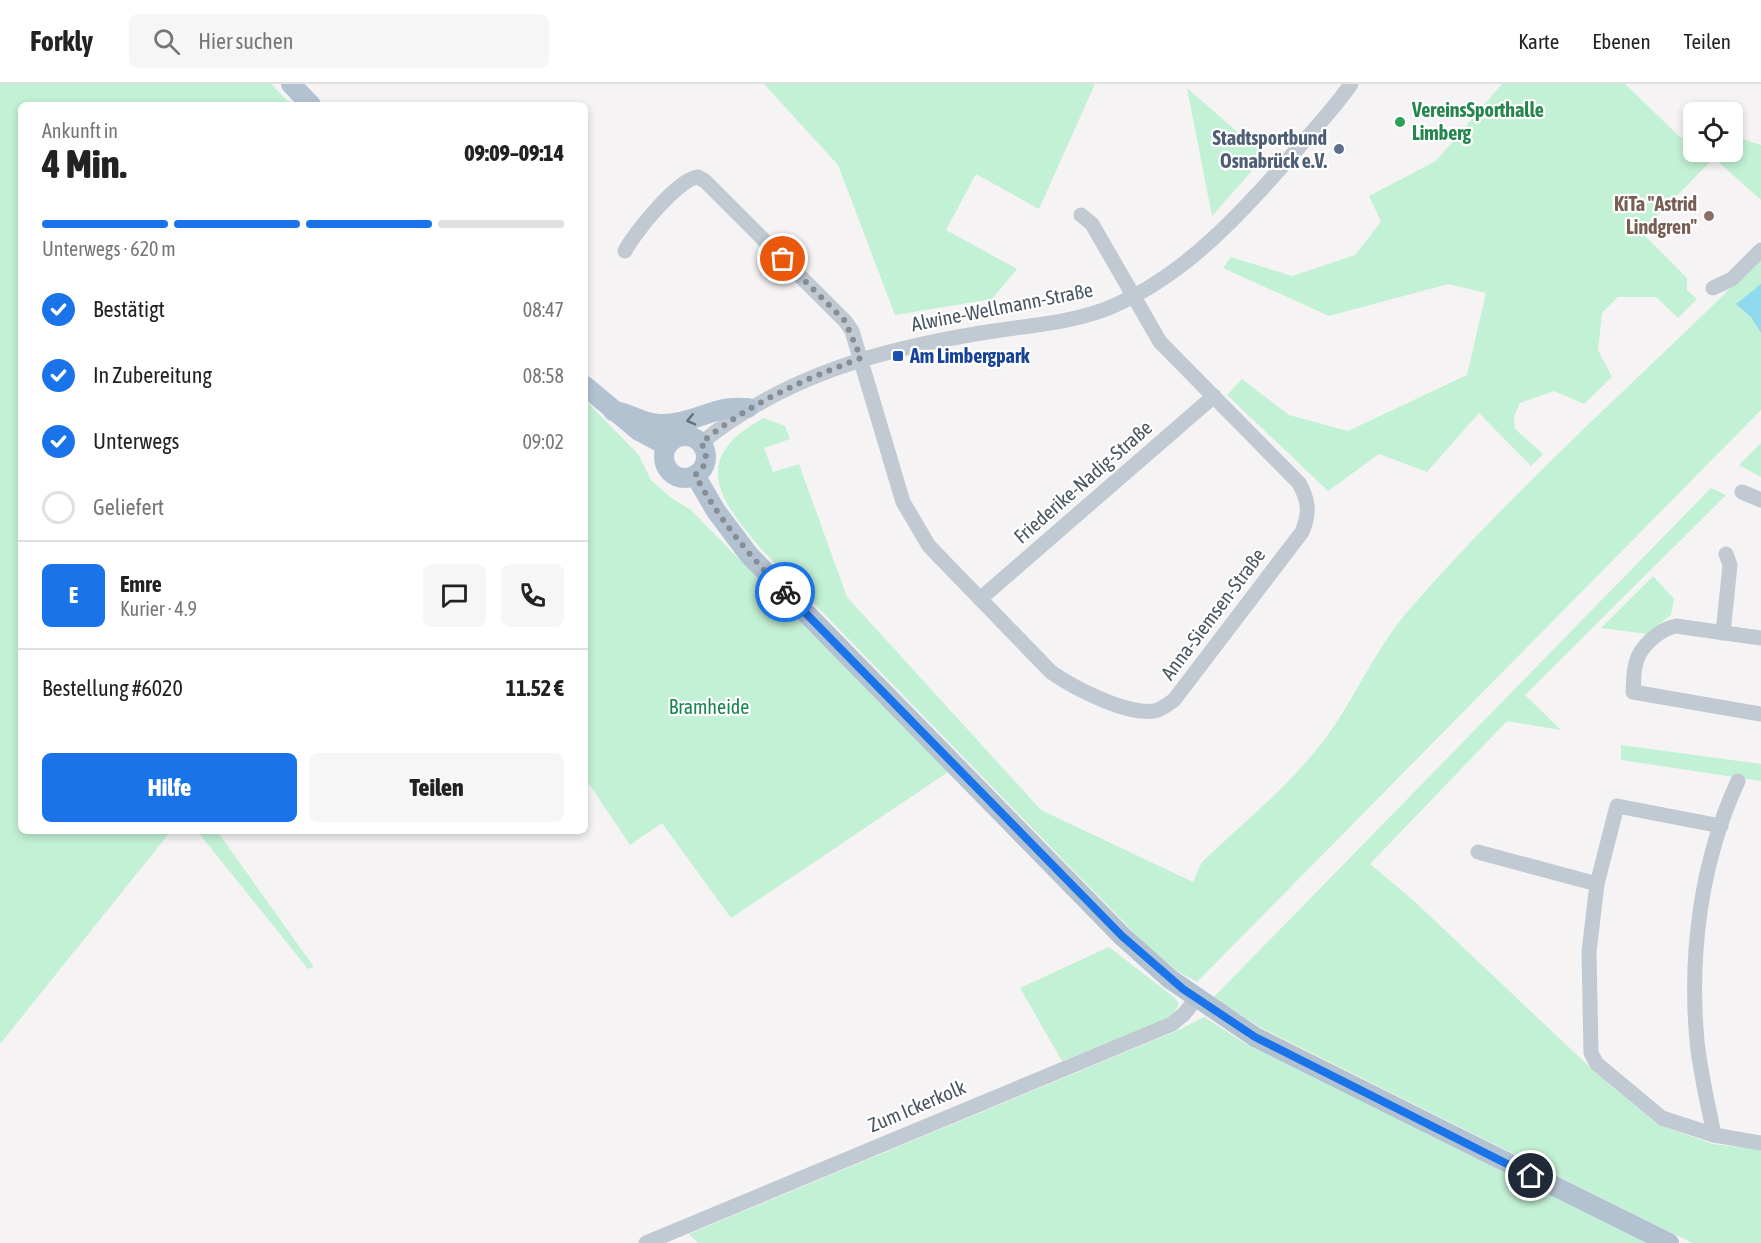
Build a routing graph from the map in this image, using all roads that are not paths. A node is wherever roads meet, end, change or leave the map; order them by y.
1 (291, 84) edge
2 (1352, 84) edge
3 (308, 102) edge
4 (1081, 215) dead end
5 (1761, 250) edge
6 (626, 251) dead end
7 (1713, 288) dead end
8 (1133, 296) junction
9 (861, 358) junction
10 (588, 389) edge
11 (1214, 396) junction
12 (748, 408) junction
13 (613, 411) junction
14 (701, 443) junction
15 (667, 446) junction
16 (695, 475) junction
17 (1742, 492) dead end
18 (1761, 500) edge
19 (1726, 554) dead end
20 (980, 599) junction
21 (1723, 633) junction
22 (1761, 638) edge
23 (1761, 714) edge
24 (1738, 781) dead end
25 (1721, 826) junction
26 (1478, 852) dead end
27 (1597, 884) junction
28 (1196, 999) junction
29 (1714, 1135) junction
30 (1761, 1143) edge
31 (646, 1243) edge
32 (1669, 1243) edge

1 - 3 main road
2 - 8 street, Alwine-Wellmann-Straße
4 - 8 street, Anna-Siemsen-Straße
5 - 7 street
6 - 9 street, Anna-Siemsen-Straße
8 - 9 street, Alwine-Wellmann-Straße
8 - 11 street, Anna-Siemsen-Straße
9 - 12 street, Alwine-Wellmann-Straße
9 - 20 street, Anna-Siemsen-Straße
10 - 13 main road
11 - 20 street, Friederike-Nadig-Straße
11 - 20 street, Anna-Siemsen-Straße
12 -> 13 main road
12 - 14 street, Alwine-Wellmann-Straße
13 - 15 main road
14 - 15 main road
14 - 16 main road
15 - 16 main road
16 - 28 main road
17 - 18 street
19 - 21 street
21 - 22 street
21 - 23 street
24 - 25 street
25 - 27 street
25 - 29 street
26 - 27 street
27 - 29 street
28 - 31 street, Zum Ickerkolk
28 - 32 main road
29 - 30 street

